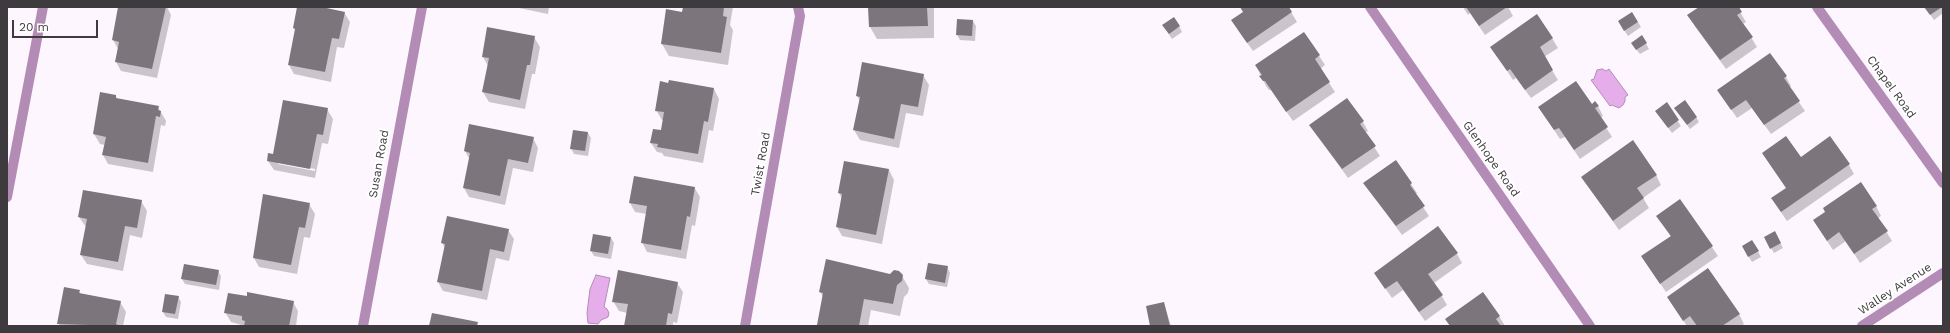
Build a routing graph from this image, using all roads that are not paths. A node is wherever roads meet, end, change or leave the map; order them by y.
1 (43, 7) edge
2 (422, 7) edge
3 (798, 7) edge
4 (1370, 7) edge
5 (1817, 7) edge
6 (1943, 183) edge
7 (7, 196) edge
8 (1943, 273) edge
9 (363, 326) edge
10 (745, 326) edge
11 (1590, 326) edge
12 (1862, 326) edge

1 - 7 street
2 - 9 street, Susan Road
3 - 10 street, Twist Road
4 - 11 street, Glenhope Road
5 - 6 street, Chapel Road
8 - 12 street, Walley Avenue

